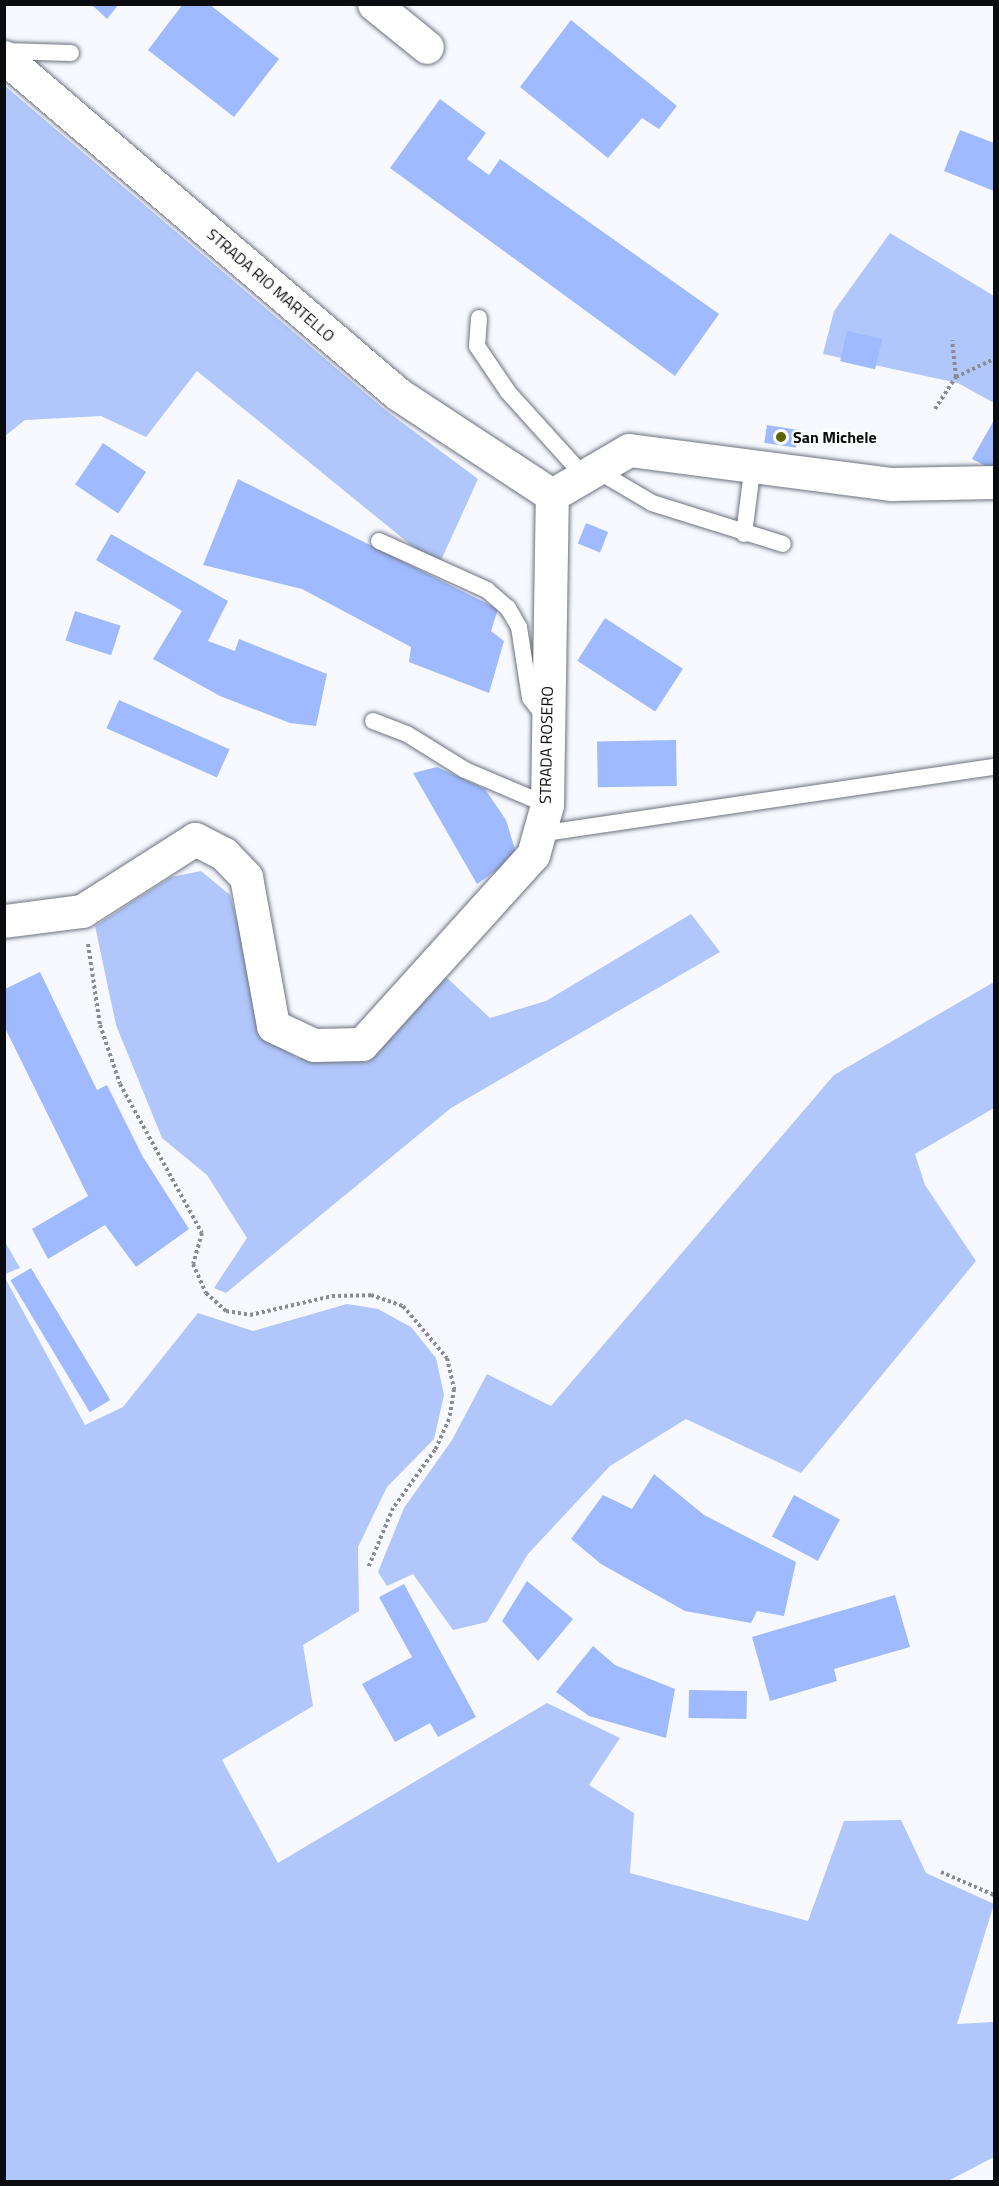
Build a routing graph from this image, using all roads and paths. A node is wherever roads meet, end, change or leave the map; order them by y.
1 (374, 4) edge
2 (428, 47) dead end
3 (4, 51) edge
4 (71, 53) dead end
5 (4, 57) edge
6 (479, 318) dead end
7 (952, 340) dead end
8 (994, 359) edge
9 (956, 377) junction
10 (935, 409) dead end
11 (753, 464) junction
12 (587, 471) junction
13 (994, 482) edge
14 (552, 495) junction
15 (744, 534) junction
16 (379, 541) dead end
17 (783, 544) dead end
18 (546, 718) junction
19 (373, 721) dead end
20 (994, 767) edge
21 (543, 820) junction
22 (82, 911) junction
23 (4, 921) edge
24 (368, 1568) dead end
25 (941, 1872) dead end
26 (994, 1895) edge

1 - 2 street
3 - 4 lane
5 - 14 street, STRADA RIO MARTELLO
6 - 12 lane
7 - 9 path
8 - 9 path
9 - 10 path
11 - 12 street
11 - 13 street
11 - 15 lane
12 - 14 street
12 - 15 lane
14 - 18 street, STRADA ROSERO
15 - 17 lane
16 - 18 lane
18 - 21 street, STRADA ROSERO
19 - 21 lane
20 - 21 lane
21 - 22 street, STRADA ROSERO
22 - 23 street, STRADA ROSERO
22 - 24 path
25 - 26 path

